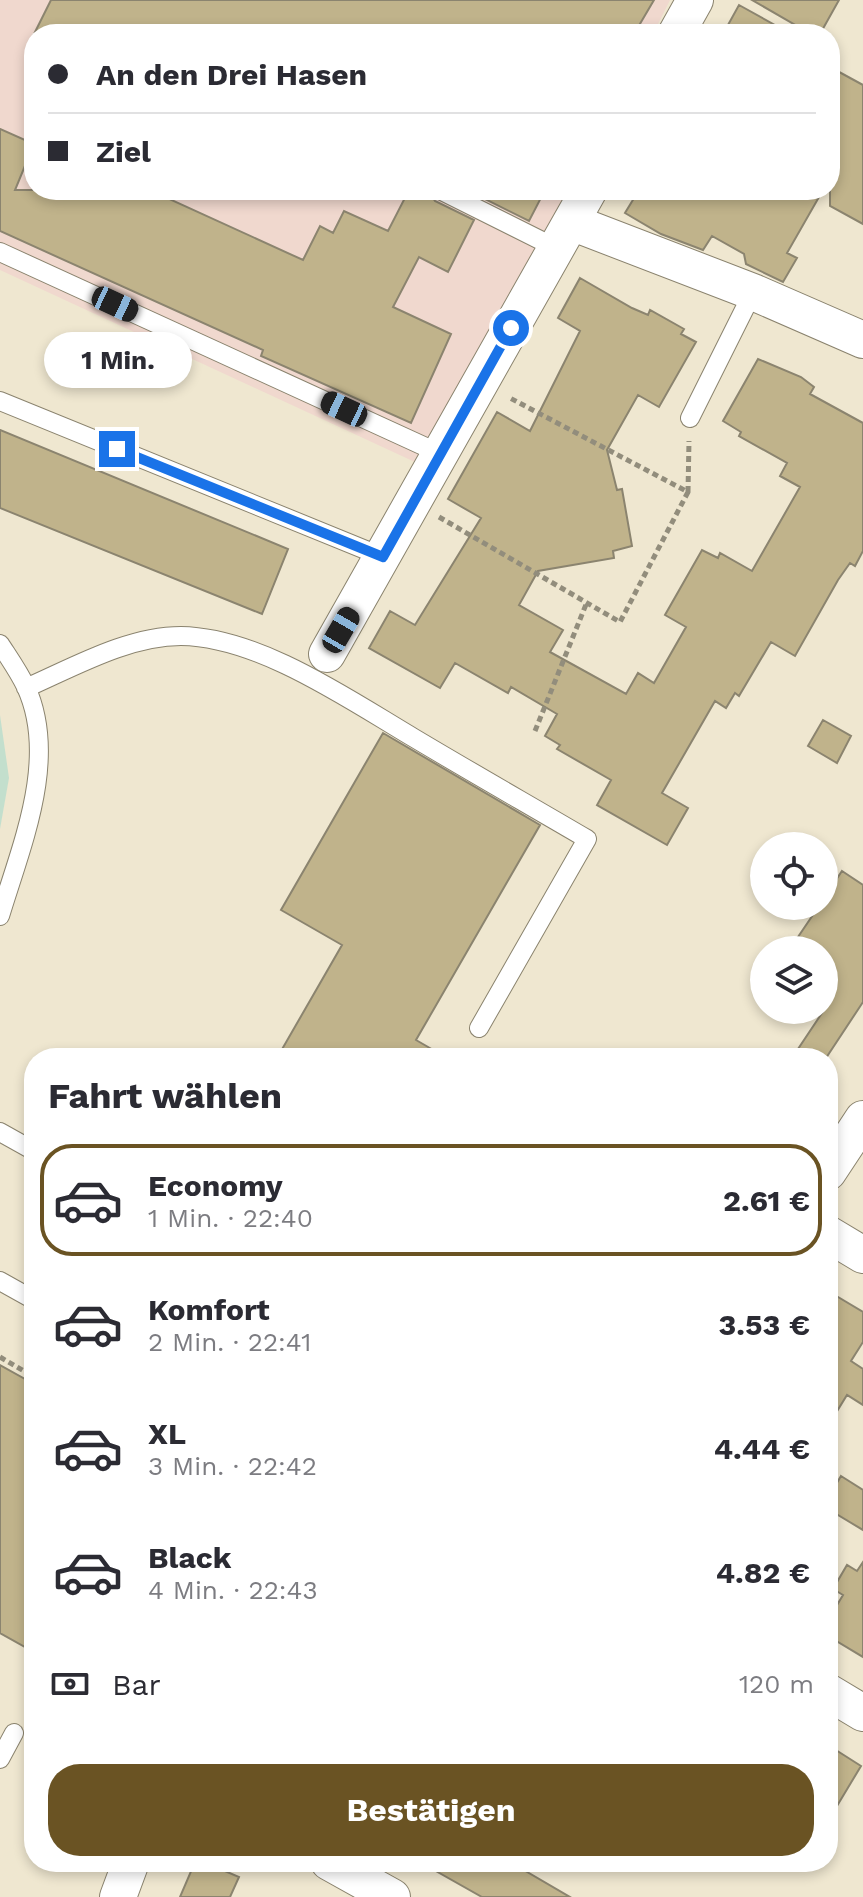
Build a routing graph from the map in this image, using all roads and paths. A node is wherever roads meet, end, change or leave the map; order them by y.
1 (695, 0) edge
2 (682, 24) edge
3 (467, 200) edge
4 (583, 200) edge
5 (563, 235) junction
6 (0, 252) edge
7 (753, 292) junction
8 (863, 340) edge
9 (481, 382) junction
10 (0, 401) edge
11 (690, 418) joint
12 (441, 454) junction
13 (688, 492) junction
14 (413, 502) junction
15 (383, 557) junction
16 (587, 602) junction
17 (0, 644) edge
18 (327, 654) dead end
19 (26, 688) junction
20 (535, 731) dead end
21 (0, 916) edge
22 (479, 1028) dead end
23 (863, 1119) edge
24 (0, 1132) edge
25 (24, 1145) edge
26 (838, 1157) edge
27 (838, 1240) edge
28 (863, 1255) edge
29 (0, 1281) edge
30 (24, 1294) edge
31 (0, 1357) edge
32 (24, 1371) edge
33 (838, 1698) edge
34 (863, 1713) edge
35 (14, 1733) dead end
36 (0, 1759) edge
37 (127, 1872) edge
38 (356, 1872) edge
39 (378, 1880) edge
40 (118, 1897) edge

1 - 2 street
3 - 5 lane
4 - 5 street
5 - 7 street
5 - 9 street
6 - 12 lane
7 - 8 street
7 - 11 lane
9 - 12 street
9 - 13 path
10 - 15 lane
11 - 13 path
12 - 14 street
13 - 16 path
14 - 15 street
14 - 16 path
15 - 18 street
16 - 20 path
17 - 19 lane
19 - 21 lane
19 - 22 lane
23 - 26 street
24 - 25 lane
27 - 28 street
29 - 30 lane
31 - 32 path
33 - 34 street
35 - 36 lane
37 - 40 street
38 - 39 street

